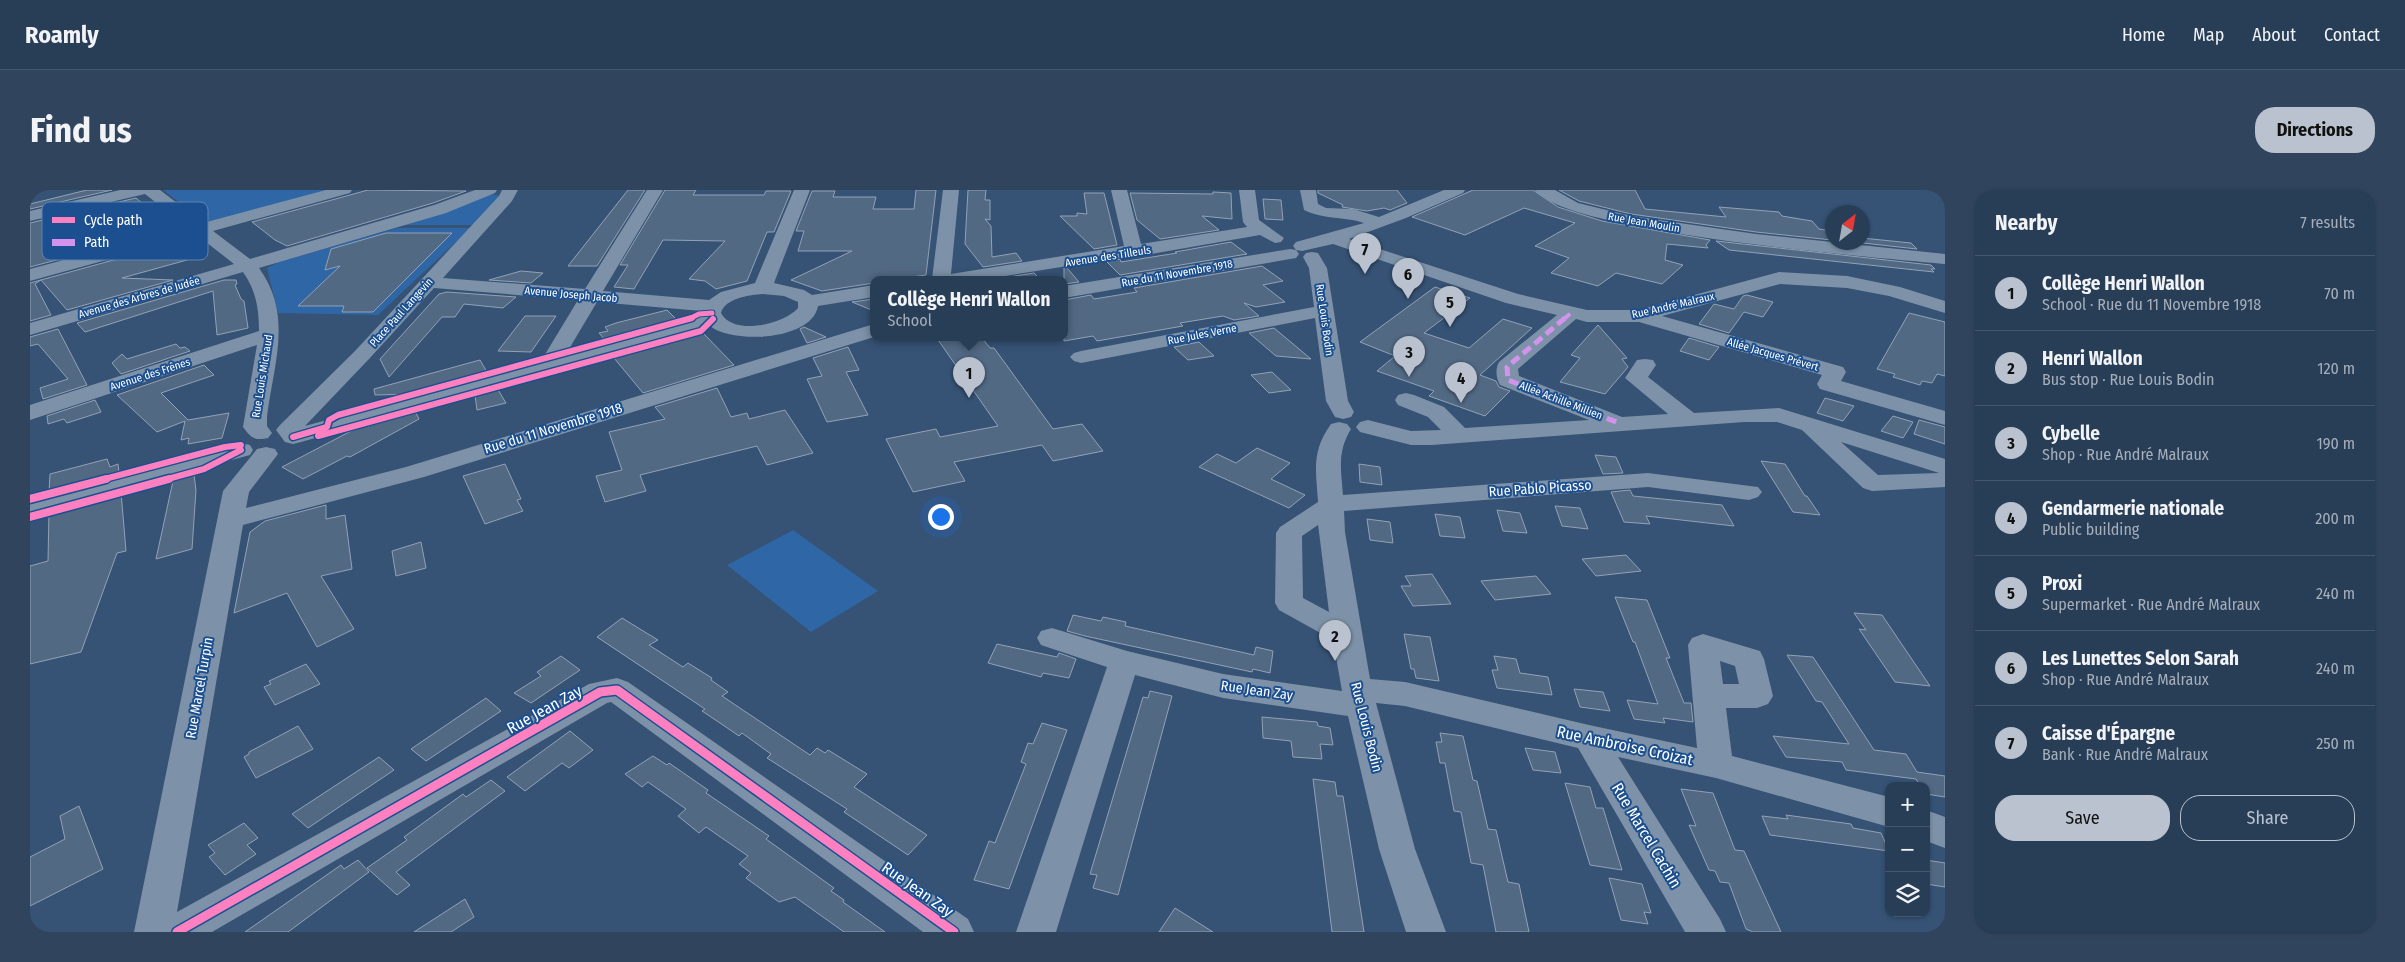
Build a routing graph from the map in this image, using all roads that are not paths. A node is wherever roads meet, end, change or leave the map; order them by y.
1 (140, 190) edge
2 (150, 190) edge
3 (344, 190) edge
4 (489, 190) edge
5 (510, 190) edge
6 (655, 190) edge
7 (802, 190) edge
8 (951, 190) edge
9 (1119, 190) edge
10 (1247, 190) edge
11 (1308, 190) edge
12 (1457, 190) edge
13 (1543, 190) edge
14 (89, 202) edge
15 (165, 202) edge
16 (1378, 222) junction
17 (208, 227) edge
18 (1262, 230) junction
19 (208, 236) edge
20 (1316, 248) junction
21 (1134, 252) junction
22 (85, 260) edge
23 (1945, 260) edge
24 (248, 266) junction
25 (30, 275) edge
26 (941, 276) edge
27 (973, 276) edge
28 (427, 282) junction
29 (763, 288) junction
30 (1068, 291) edge
31 (870, 292) edge
32 (590, 296) junction
33 (807, 302) junction
34 (1945, 307) edge
35 (1323, 311) junction
36 (714, 313) junction
37 (1571, 313) junction
38 (1640, 316) junction
39 (30, 329) edge
40 (870, 331) edge
41 (270, 334) junction
42 (1081, 356) dead end
43 (549, 365) junction
44 (1645, 365) dead end
45 (1406, 400) dead end
46 (30, 413) edge
47 (1945, 418) edge
48 (1341, 420) junction
49 (1689, 420) junction
50 (1620, 423) junction
51 (1806, 423) junction
52 (290, 434) junction
53 (1458, 436) junction
54 (256, 445) junction
55 (1945, 467) edge
56 (1945, 480) edge
57 (1749, 492) dead end
58 (1331, 505) junction
59 (30, 507) edge
60 (230, 520) junction
61 (1347, 635) junction
62 (1052, 638) dead end
63 (1124, 662) junction
64 (1708, 696) dead end
65 (1360, 697) junction
66 (1589, 738) junction
67 (1716, 765) junction
68 (1885, 811) edge
69 (1930, 827) edge
70 (1945, 833) edge
71 (154, 932) edge
72 (176, 932) edge
73 (954, 932) edge
74 (1036, 932) edge
75 (1426, 932) edge
76 (1706, 932) edge

1 - 14 street
2 - 15 street, Rue Louis Michaud
3 - 17 street
4 - 24 street
5 - 28 street, Place Paul Langevin
6 - 32 street
7 - 29 street
8 - 26 street
9 - 21 street
10 - 18 street
11 - 16 street
12 - 16 street
13 - 23 street, Rue Jean Moulin
16 - 20 street
18 - 20 street
18 - 21 street, Avenue des Tilleuls
19 - 24 street, Rue Louis Michaud
20 - 30 street, Rue du 11 Novembre 1918
20 - 35 street, Rue Louis Bodin
20 - 37 street, Rue André Malraux
21 - 27 street, Avenue des Tilleuls
22 - 25 street
24 - 39 street, Avenue des Arbres de Judée
24 - 41 street, Rue Louis Michaud
28 - 32 street, Avenue Joseph Jacob
28 - 52 street, Place Paul Langevin
29 - 33 street
29 - 36 street
31 - 33 street
32 - 36 street, Avenue Joseph Jacob
32 - 43 street
33 - 36 street
34 - 38 street, Rue André Malraux
35 - 42 street, Rue Jules Verne
35 - 48 street, Rue Louis Bodin
36 - 43 street
37 - 38 street, Rue André Malraux
37 - 50 street, Allée Achille Millien
38 - 47 street, Allée Jacques Prévert
40 - 60 street, Rue du 11 Novembre 1918
41 - 46 street, Avenue des Frênes
41 - 54 street, Rue Louis Michaud
43 - 52 street
44 - 49 street
45 - 53 street
48 - 53 street
48 - 58 street, Rue Louis Bodin
49 - 50 street
49 - 51 street
50 - 53 street
51 - 55 street
51 - 56 street
52 - 54 street
54 - 59 street
54 - 60 street, Rue Marcel Turpin
57 - 58 street, Rue Pablo Picasso
58 - 61 street, Rue Louis Bodin
58 - 61 street
60 - 71 street, Rue Marcel Turpin
61 - 65 street, Rue Louis Bodin
62 - 63 street, Rue Jean Zay
63 - 65 street, Rue Jean Zay
63 - 74 street
64 - 67 street
65 - 66 street, Rue Ambroise Croizat
65 - 75 street, Rue Louis Bodin
66 - 67 street, Rue Ambroise Croizat
66 - 76 street, Rue Marcel Cachin
67 - 68 street, Rue Ambroise Croizat
69 - 70 street
72 - 73 street, Rue Jean Zay

